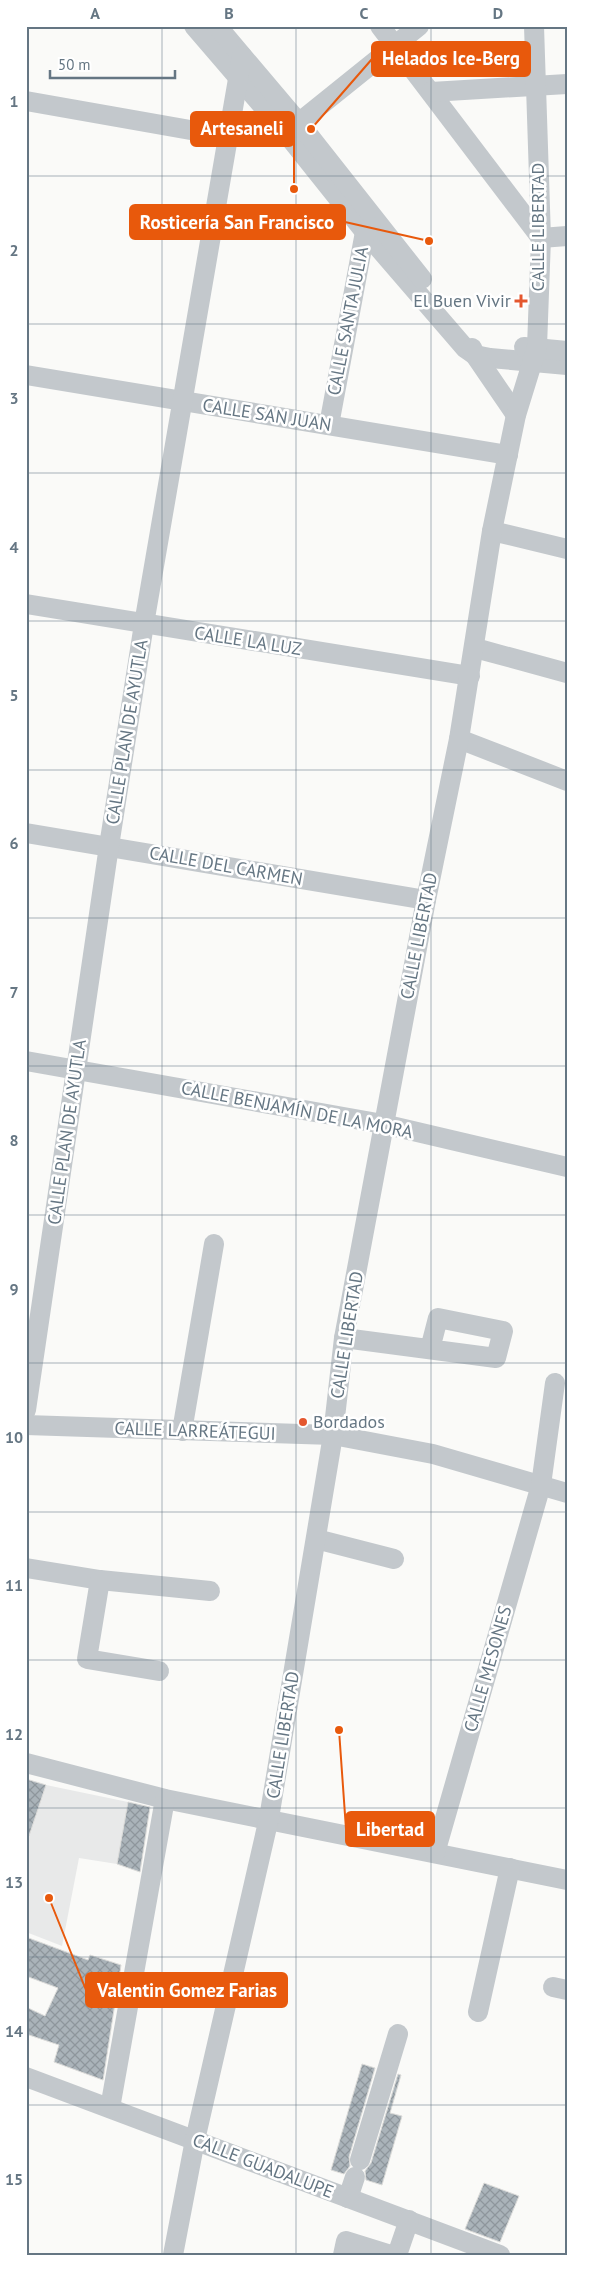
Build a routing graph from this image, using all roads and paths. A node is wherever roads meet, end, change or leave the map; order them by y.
1 (194, 26) edge
2 (217, 26) edge
3 (380, 26) edge
4 (419, 26) edge
5 (534, 26) edge
6 (395, 45) junction
7 (242, 56) junction
8 (238, 80) junction
9 (567, 84) edge
10 (536, 86) junction
11 (431, 92) junction
12 (26, 101) edge
13 (293, 128) junction
14 (230, 137) junction
15 (371, 228) junction
16 (567, 236) edge
17 (541, 238) junction
18 (468, 336) junction
19 (567, 351) edge
20 (535, 354) junction
21 (475, 355) junction
22 (567, 365) edge
23 (26, 375) edge
24 (183, 401) junction
25 (516, 415) junction
26 (329, 425) junction
27 (508, 454) junction
28 (492, 531) junction
29 (567, 548) edge
30 (26, 604) edge
31 (144, 624) junction
32 (475, 648) junction
33 (567, 673) edge
34 (470, 676) junction
35 (459, 739) junction
36 (567, 781) edge
37 (26, 832) edge
38 (109, 846) junction
39 (426, 900) junction
40 (26, 1061) edge
41 (77, 1069) junction
42 (384, 1124) junction
43 (567, 1167) edge
44 (214, 1244) dead end
45 (344, 1338) junction
46 (430, 1349) dead end
47 (555, 1383) dead end
48 (26, 1410) edge
49 (26, 1425) edge
50 (182, 1431) junction
51 (332, 1435) junction
52 (541, 1485) junction
53 (567, 1493) edge
54 (316, 1539) junction
55 (394, 1559) dead end
56 (26, 1568) edge
57 (100, 1580) junction
58 (210, 1591) dead end
59 (159, 1671) dead end
60 (26, 1763) edge
61 (165, 1799) junction
62 (270, 1818) junction
63 (435, 1852) junction
64 (510, 1868) junction
65 (567, 1880) edge
66 (478, 2012) dead end
67 (398, 2034) dead end
68 (26, 2077) edge
69 (110, 2108) junction
70 (195, 2140) junction
71 (348, 2198) junction
72 (409, 2220) junction
73 (172, 2255) edge
74 (343, 2255) edge
75 (391, 2255) edge
76 (397, 2255) edge
77 (500, 2255) edge

1 - 8 street
2 - 7 street
3 - 6 street
4 - 6 street
5 - 10 street, CALLE LIBERTAD
6 - 11 street
6 - 13 street
7 - 8 street, CALLE PLAN DE AYUTLA
7 - 13 street
8 - 13 street
8 - 14 street, CALLE PLAN DE AYUTLA
9 - 10 street
10 - 11 street
10 - 17 street, CALLE LIBERTAD
11 - 17 street
12 - 14 street
13 - 14 street
13 - 15 street
14 - 24 street, CALLE PLAN DE AYUTLA
15 - 18 street
15 - 21 street
15 - 26 street, CALLE SANTA JULIA
16 - 17 street
17 - 20 street, CALLE LIBERTAD
18 - 20 street
18 - 21 street
19 - 20 street
20 - 21 street
20 - 22 street
20 - 25 street, CALLE LIBERTAD
21 - 25 street
23 - 24 street, CALLE SAN JUAN
24 - 26 street, CALLE SAN JUAN
24 - 31 street, CALLE PLAN DE AYUTLA
25 - 27 street, CALLE LIBERTAD
26 - 27 street, CALLE SAN JUAN
27 - 28 street, CALLE LIBERTAD
28 - 29 street
28 - 32 street, CALLE LIBERTAD
30 - 31 street, CALLE LA LUZ
31 - 34 street, CALLE LA LUZ
31 - 38 street, CALLE PLAN DE AYUTLA
32 - 33 street
32 - 34 street, CALLE LIBERTAD
34 - 35 street, CALLE LIBERTAD
35 - 36 street
35 - 39 street, CALLE LIBERTAD
37 - 38 street, CALLE DEL CARMEN
38 - 39 street, CALLE DEL CARMEN
38 - 41 street, CALLE PLAN DE AYUTLA
39 - 42 street, CALLE LIBERTAD
40 - 41 street, CALLE BENJAMÍN DE LA MORA
41 - 42 street, CALLE BENJAMÍN DE LA MORA
41 - 48 street, CALLE PLAN DE AYUTLA
42 - 43 street, CALLE BENJAMÍN DE LA MORA
42 - 45 street, CALLE LIBERTAD
44 - 50 street
45 - 46 street
45 - 51 street, CALLE LIBERTAD
47 - 52 street, CALLE MESONES
49 - 50 street, CALLE LARREÁTEGUI
50 - 51 street, CALLE LARREÁTEGUI
51 - 52 street, CALLE LARREÁTEGUI
51 - 54 street, CALLE LIBERTAD
52 - 53 street, CALLE LARREÁTEGUI
52 - 63 street, CALLE MESONES
54 - 55 street
54 - 62 street, CALLE LIBERTAD
56 - 57 street
57 - 58 street
57 - 59 street
60 - 61 street
61 - 62 street
61 - 69 street
62 - 63 street
62 - 70 street, CALLE LIBERTAD
63 - 64 street
64 - 65 street
64 - 66 street
67 - 71 street
68 - 69 street, CALLE GUADALUPE
69 - 70 street, CALLE GUADALUPE
70 - 71 street, CALLE GUADALUPE
70 - 73 street, CALLE LIBERTAD
71 - 72 street, CALLE GUADALUPE
72 - 76 street
72 - 77 street, CALLE GUADALUPE
74 - 75 street

